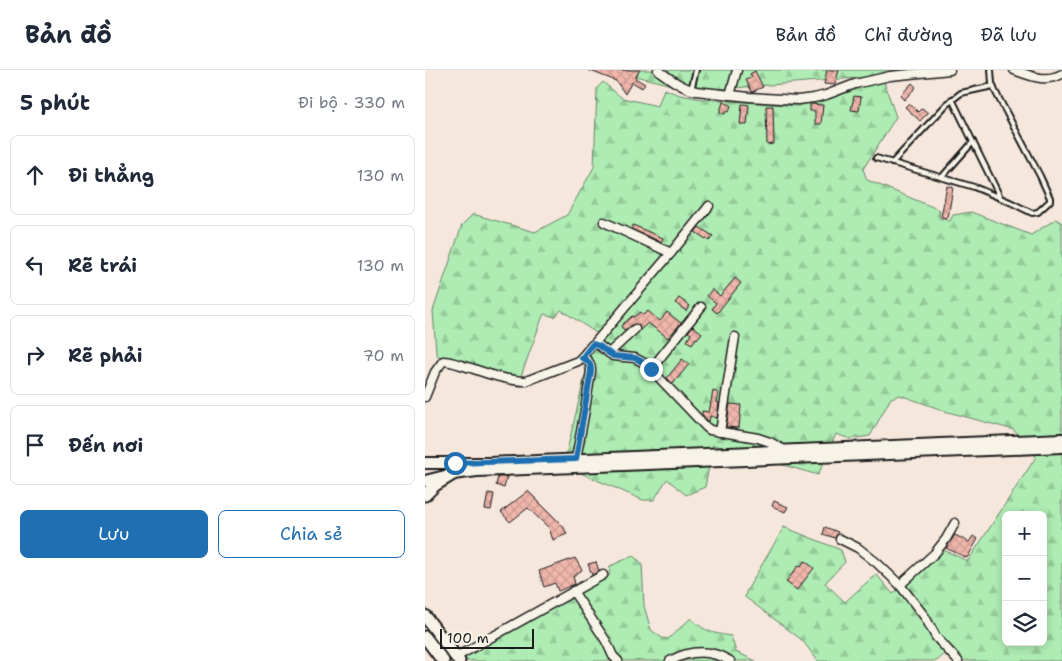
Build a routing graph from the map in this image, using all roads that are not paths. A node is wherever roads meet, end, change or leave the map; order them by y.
1 (696, 70) edge
2 (737, 70) edge
3 (950, 70) edge
4 (991, 70) edge
5 (1014, 70) edge
6 (663, 72) edge
7 (1062, 74) edge
8 (993, 86) junction
9 (691, 90) junction
10 (730, 95) junction
11 (953, 99) junction
12 (973, 142) junction
13 (876, 158) dead end
14 (893, 163) junction
15 (942, 177) junction
16 (999, 197) junction
17 (709, 206) dead end
18 (604, 222) dead end
19 (671, 253) junction
20 (701, 307) dead end
21 (635, 329) dead end
22 (735, 337) dead end
23 (593, 344) junction
24 (609, 353) junction
25 (582, 358) junction
26 (651, 369) junction
27 (425, 397) edge
28 (720, 432) junction
29 (1062, 439) edge
30 (1062, 447) edge
31 (785, 450) junction
32 (576, 459) junction
33 (425, 463) edge
34 (453, 474) junction
35 (425, 481) edge
36 (425, 495) edge
37 (955, 523) dead end
38 (839, 539) dead end
39 (603, 575) dead end
40 (900, 586) junction
41 (573, 592) junction
42 (426, 617) edge
43 (425, 637) edge
44 (458, 659) edge
45 (443, 661) edge
46 (618, 661) edge
47 (670, 661) edge
48 (730, 661) edge
49 (958, 661) edge

1 - 9 lane
2 - 10 street
3 - 10 street
4 - 8 lane
5 - 7 street
6 - 9 street
8 - 11 lane
8 - 16 lane
9 - 10 street
11 - 12 lane
11 - 14 lane
12 - 15 lane
12 - 16 lane
13 - 14 lane
14 - 15 lane
15 - 16 lane
17 - 19 street
18 - 19 street
19 - 23 street
20 - 26 street
21 - 24 street
22 - 28 street
23 - 24 street
23 - 25 street
24 - 26 street
25 - 27 street
25 - 32 street
26 - 28 street
28 - 31 street
29 - 31 main road
30 - 34 main road
31 - 32 main road
32 - 33 main road
34 - 35 main road
34 - 36 main road
37 - 40 street
38 - 40 street
39 - 41 street
40 - 49 street
41 - 44 street
41 - 46 street
42 - 44 main road
43 - 45 main road
47 - 48 street

